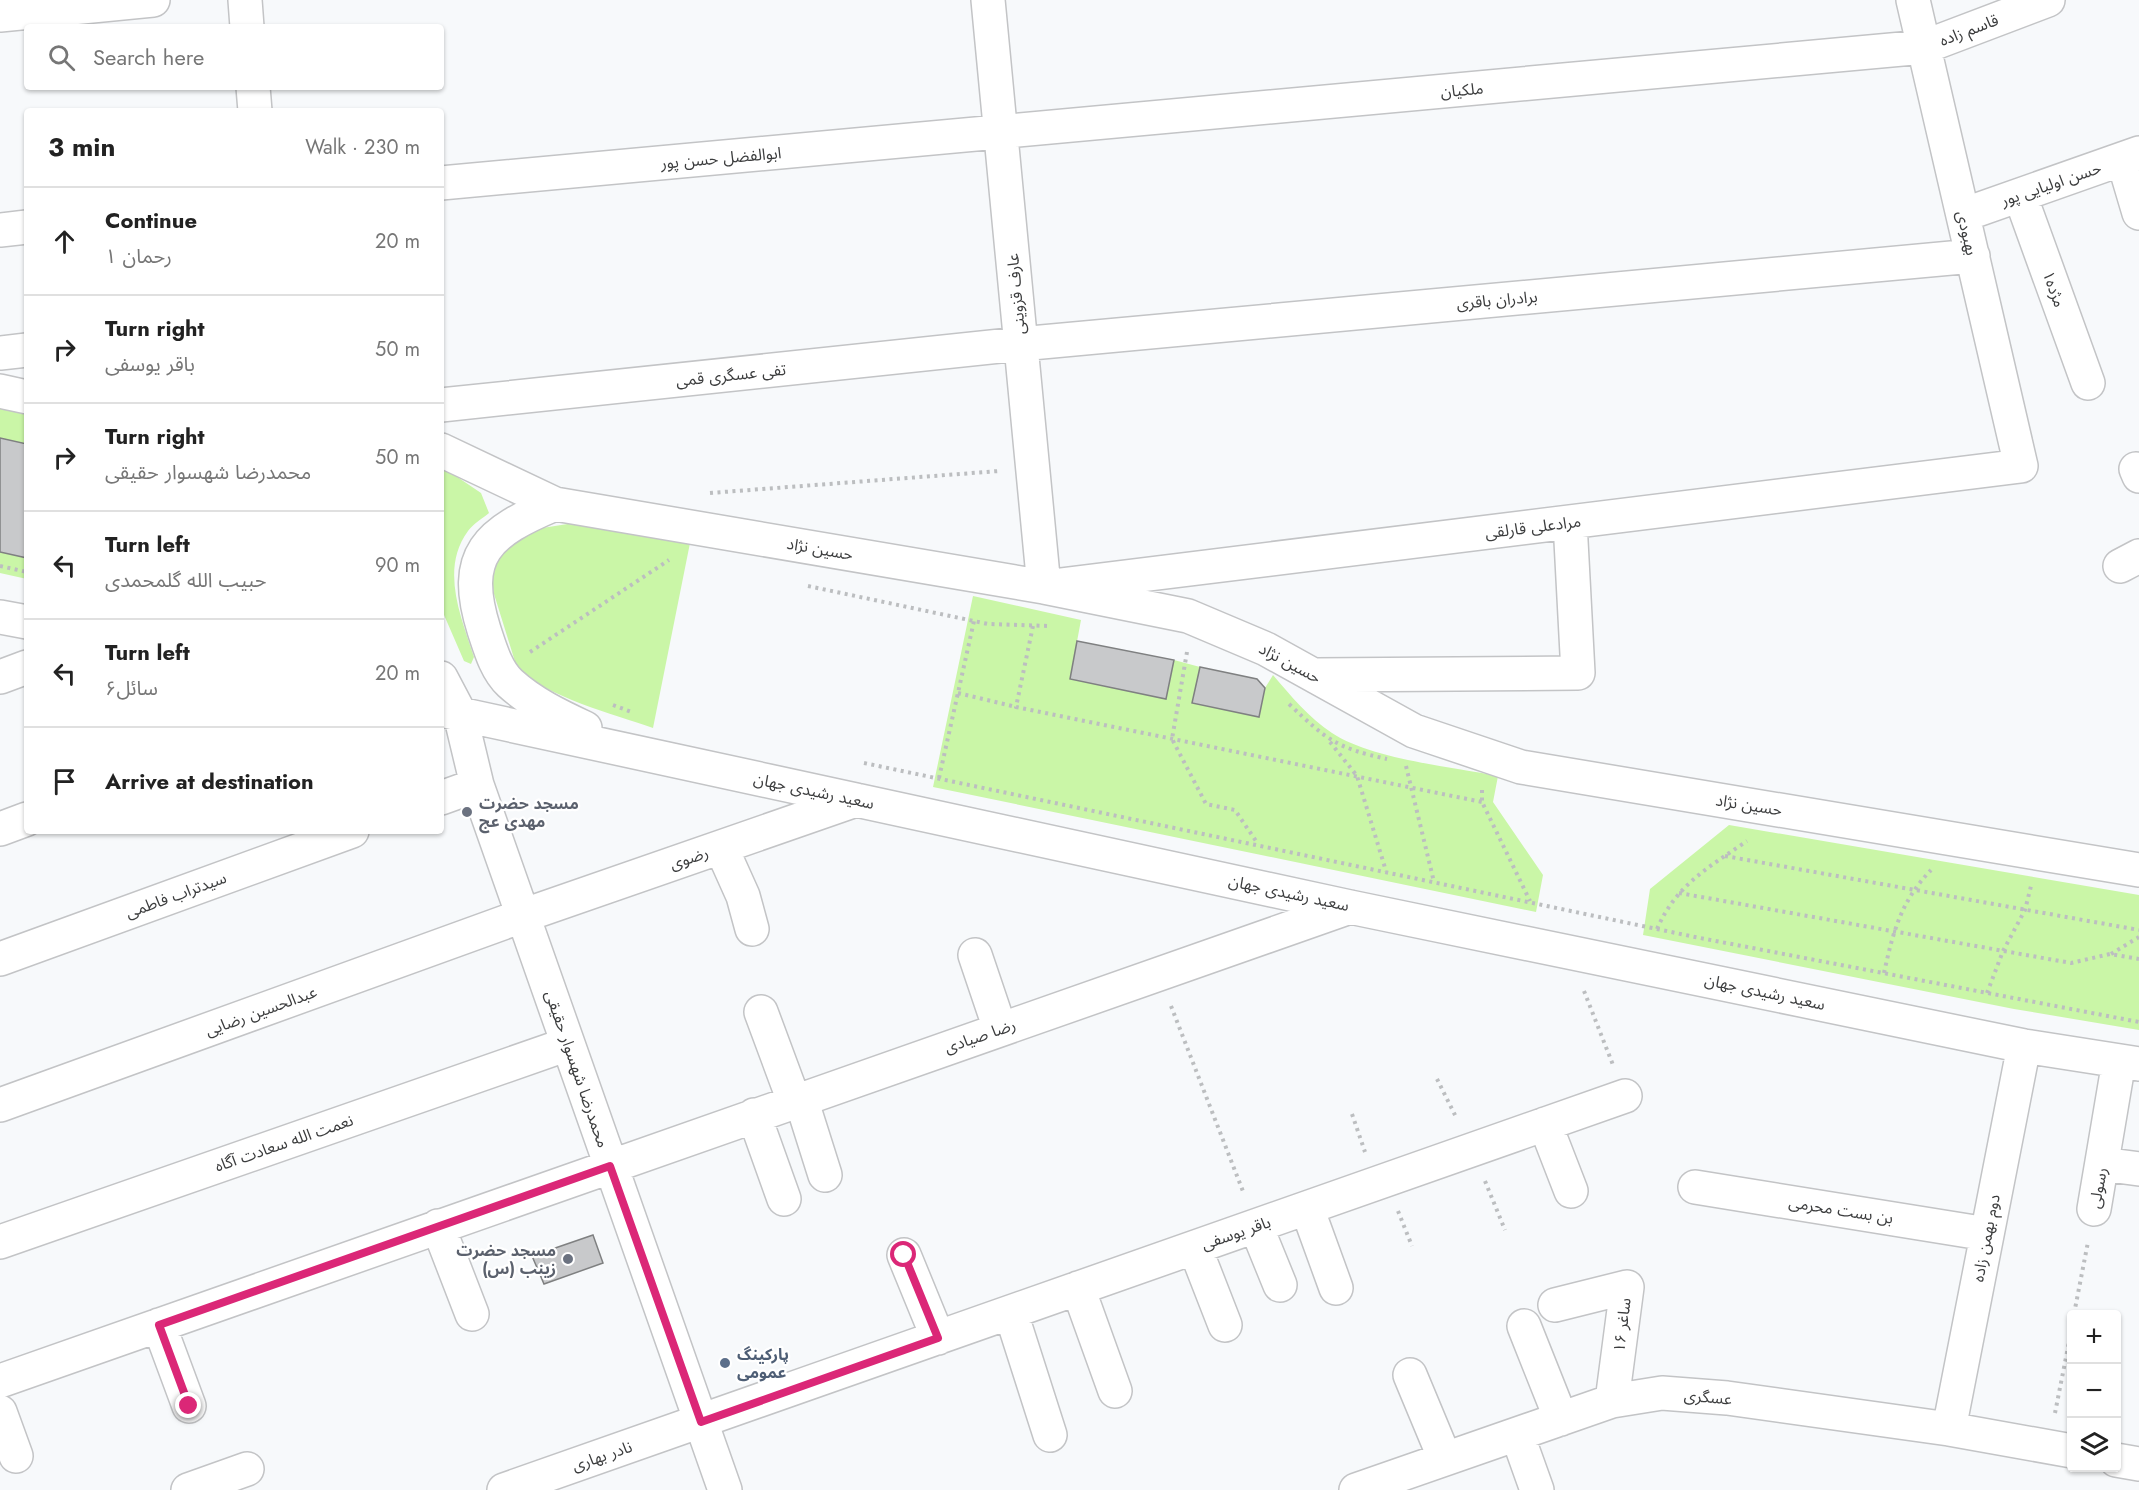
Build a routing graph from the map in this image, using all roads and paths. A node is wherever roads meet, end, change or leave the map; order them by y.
1 (153, 0) edge
2 (245, 0) edge
3 (988, 0) edge
4 (1913, 0) edge
5 (2048, 0) edge
6 (0, 15) edge
7 (248, 24) edge
8 (1924, 47) junction
9 (253, 90) edge
10 (255, 108) edge
11 (1000, 132) junction
12 (2131, 156) edge
13 (444, 183) edge
14 (2019, 195) junction
15 (2139, 213) edge
16 (1963, 215) junction
17 (24, 227) edge
18 (0, 230) edge
19 (1973, 256) junction
20 (1020, 344) junction
21 (24, 350) edge
22 (0, 353) edge
23 (2088, 383) dead end
24 (0, 391) edge
25 (24, 396) edge
26 (444, 405) edge
27 (444, 451) edge
28 (2022, 466) joint
29 (1033, 469) junction
30 (699, 493) dead end
31 (555, 504) junction
32 (1570, 522) junction
33 (680, 558) dead end
34 (0, 566) edge
35 (24, 571) edge
36 (804, 585) dead end
37 (1044, 587) junction
38 (0, 617) edge
39 (24, 621) edge
40 (974, 621) junction
41 (1057, 626) dead end
42 (1033, 627) junction
43 (1188, 648) dead end
44 (24, 668) edge
45 (502, 670) junction
46 (1314, 675) junction
47 (0, 676) edge
48 (444, 689) edge
49 (958, 693) junction
50 (1283, 698) dead end
51 (610, 704) dead end
52 (1017, 706) junction
53 (450, 712) edge
54 (642, 715) dead end
55 (1172, 739) junction
56 (1329, 741) junction
57 (630, 750) junction
58 (1396, 760) dead end
59 (859, 762) dead end
60 (1416, 765) dead end
61 (1357, 776) junction
62 (939, 778) junction
63 (477, 785) junction
64 (1481, 786) dead end
65 (1413, 788) junction
66 (444, 797) edge
67 (856, 800) junction
68 (1482, 802) junction
69 (24, 820) edge
70 (0, 829) edge
71 (343, 834) edge
72 (1756, 835) dead end
73 (1258, 844) junction
74 (720, 847) junction
75 (1725, 856) junction
76 (1922, 865) dead end
77 (2139, 870) edge
78 (1386, 872) junction
79 (1434, 882) junction
80 (2020, 883) dead end
81 (2031, 885) junction
82 (2042, 887) dead end
83 (1912, 889) junction
84 (1679, 893) junction
85 (1530, 902) junction
86 (1350, 907) junction
87 (2025, 910) junction
88 (522, 916) junction
89 (752, 929) dead end
90 (1657, 929) junction
91 (2139, 930) edge
92 (1894, 931) junction
93 (2139, 937) edge
94 (2003, 951) junction
95 (1568, 952) junction
96 (2110, 954) junction
97 (975, 955) dead end
98 (0, 959) edge
99 (2139, 959) edge
100 (1884, 973) junction
101 (1158, 974) junction
102 (1987, 993) junction
103 (761, 1012) dead end
104 (2139, 1022) edge
105 (1000, 1029) junction
106 (568, 1044) junction
107 (2024, 1046) junction
108 (2129, 1062) edge
109 (1437, 1079) dead end
110 (1625, 1096) joint
111 (797, 1100) junction
112 (0, 1106) edge
113 (754, 1115) junction
114 (1545, 1124) junction
115 (1472, 1150) junction
116 (2102, 1164) junction
117 (610, 1166) junction
118 (2139, 1169) edge
119 (825, 1175) dead end
120 (1695, 1187) dead end
121 (1571, 1191) dead end
122 (784, 1199) dead end
123 (1307, 1208) junction
124 (2094, 1209) joint
125 (438, 1226) junction
126 (1256, 1226) junction
127 (1505, 1230) dead end
128 (1987, 1234) junction
129 (0, 1242) edge
130 (1195, 1248) junction
131 (904, 1255) dead end
132 (1280, 1286) dead end
133 (1078, 1288) junction
134 (1336, 1288) dead end
135 (1555, 1305) dead end
136 (2075, 1310) edge
137 (1011, 1313) junction
138 (472, 1314) dead end
139 (159, 1325) junction
140 (1225, 1325) dead end
141 (1524, 1326) dead end
142 (938, 1338) junction
143 (2068, 1364) edge
144 (1410, 1375) dead end
145 (0, 1382) edge
146 (1115, 1391) dead end
147 (1612, 1401) junction
148 (189, 1406) dead end
149 (0, 1412) edge
150 (1561, 1419) junction
151 (701, 1422) junction
152 (1949, 1430) junction
153 (1516, 1434) junction
154 (1050, 1435) dead end
155 (2060, 1449) edge
156 (16, 1456) dead end
157 (1445, 1459) junction
158 (2121, 1461) edge
159 (2139, 1464) edge
160 (231, 1479) edge
161 (188, 1490) edge
162 (504, 1490) edge
163 (725, 1490) edge
164 (1356, 1490) edge
165 (1537, 1490) edge

1 - 6 street
2 - 7 street
3 - 11 street, عارف قزوینی
4 - 8 street, بهبودی
5 - 8 street, قاسم زاده
8 - 11 street, ملکیان
8 - 16 street, بهبودی
9 - 10 street
11 - 13 street, ابوالفضل حسن پور
11 - 20 street, عارف قزوینی
12 - 14 street, حسن اولیایی پور
12 - 15 street
14 - 16 street, حسن اولیایی پور
14 - 23 street, مژده۱
16 - 19 street, بهبودی
17 - 18 street
19 - 20 street, برادران باقری
19 - 28 street, بهبودی
20 - 26 street, تفی عسگری قمی
20 - 29 street, عارف قزوینی
21 - 22 street
24 - 25 street
27 - 31 street, حسین نژاد
28 - 32 street, مرادعلی قارلقی
29 - 30 path
29 - 37 street, عارف قزوینی
31 - 37 street, حسین نژاد
31 - 45 street
32 - 37 street, مرادعلی قارلقی
32 - 46 street
33 - 45 path
34 - 35 path
36 - 40 path
37 - 46 street, حسین نژاد
38 - 39 street
40 - 42 path
40 - 49 path
41 - 42 path
42 - 52 path
43 - 55 path
44 - 47 street
45 - 57 street
46 - 77 street, حسین نژاد
48 - 53 street, محمدرضا شهسوار حقیقی
49 - 52 path
49 - 62 path
50 - 56 path
51 - 54 path
52 - 55 path
53 - 57 street, سعید رشیدی جهان
53 - 63 street, محمدرضا شهسوار حقیقی
55 - 61 path
55 - 73 path
56 - 58 path
56 - 61 path
57 - 67 street, سعید رشیدی جهان
59 - 62 path
60 - 65 path
61 - 65 path
61 - 78 path
62 - 73 path
63 - 66 street
63 - 88 street, محمدرضا شهسوار حقیقی
64 - 68 path
65 - 68 path
65 - 79 path
67 - 74 street, رضوی
67 - 86 street, سعید رشیدی جهان
68 - 85 path
69 - 70 street
71 - 98 street, سیدتراب فاطمی
72 - 75 path
73 - 78 path
74 - 88 street, رضوی
74 - 89 street
75 - 83 path
75 - 84 path
76 - 83 path
78 - 79 path
79 - 85 path
80 - 81 path
81 - 82 path
81 - 87 path
83 - 87 path
83 - 92 path
84 - 90 path
84 - 92 path
85 - 90 path
86 - 95 street, سعید رشیدی جهان
86 - 101 street, رضا صیادی
87 - 91 path
87 - 94 path
88 - 106 street, محمدرضا شهسوار حقیقی
88 - 112 street, عبدالحسین رضایی
90 - 100 path
92 - 94 path
92 - 100 path
93 - 96 path
94 - 96 path
94 - 102 path
95 - 107 street, سعید رشیدی جهان
95 - 110 path
96 - 99 path
97 - 105 street
100 - 102 path
101 - 105 street, رضا صیادی
101 - 126 path
102 - 104 path
103 - 111 street
105 - 111 street, رضا صیادی
106 - 117 street, محمدرضا شهسوار حقیقی
106 - 129 street, نعمت الله سعادت آگاه
107 - 108 street, سعید رشیدی جهان
107 - 128 street, دوم بهمن زاده
108 - 116 street, رسولی
109 - 115 path
110 - 114 street, باقر یوسفی
111 - 113 street, رضا صیادی
111 - 119 street
113 - 117 street, رضا صیادی
113 - 122 street
114 - 115 street, باقر یوسفی
114 - 121 street
115 - 123 street, باقر یوسفی
115 - 127 path
116 - 118 street
116 - 124 street, رسولی
117 - 125 street, رضا صیادی
117 - 151 street, محمدرضا شهسوار حقیقی
120 - 128 street, بن بست محرمی
123 - 126 street, باقر یوسفی
123 - 134 street
124 - 136 path, رسولی
125 - 138 street
125 - 139 street, رضا صیادی
126 - 130 street, باقر یوسفی
126 - 132 street
128 - 152 street, دوم بهمن زاده
130 - 133 street, باقر یوسفی
130 - 140 street
131 - 142 street
133 - 137 street, باقر یوسفی
133 - 146 street
135 - 147 street, ساغر ۱۶
137 - 142 street, باقر یوسفی
137 - 154 street
139 - 145 street, رضا صیادی
139 - 148 street
141 - 150 street
142 - 151 street, باقر یوسفی
143 - 155 path
144 - 157 street
147 - 150 street, عسگری
147 - 152 street, عسگری
149 - 156 street
150 - 153 street, عسگری
151 - 162 street, نادر بهاری
151 - 163 street, محمدرضا شهسوار حقیقی
152 - 155 street, عسگری
153 - 157 street, عسگری
153 - 165 street
157 - 164 street, عسگری
158 - 159 street
160 - 161 street

